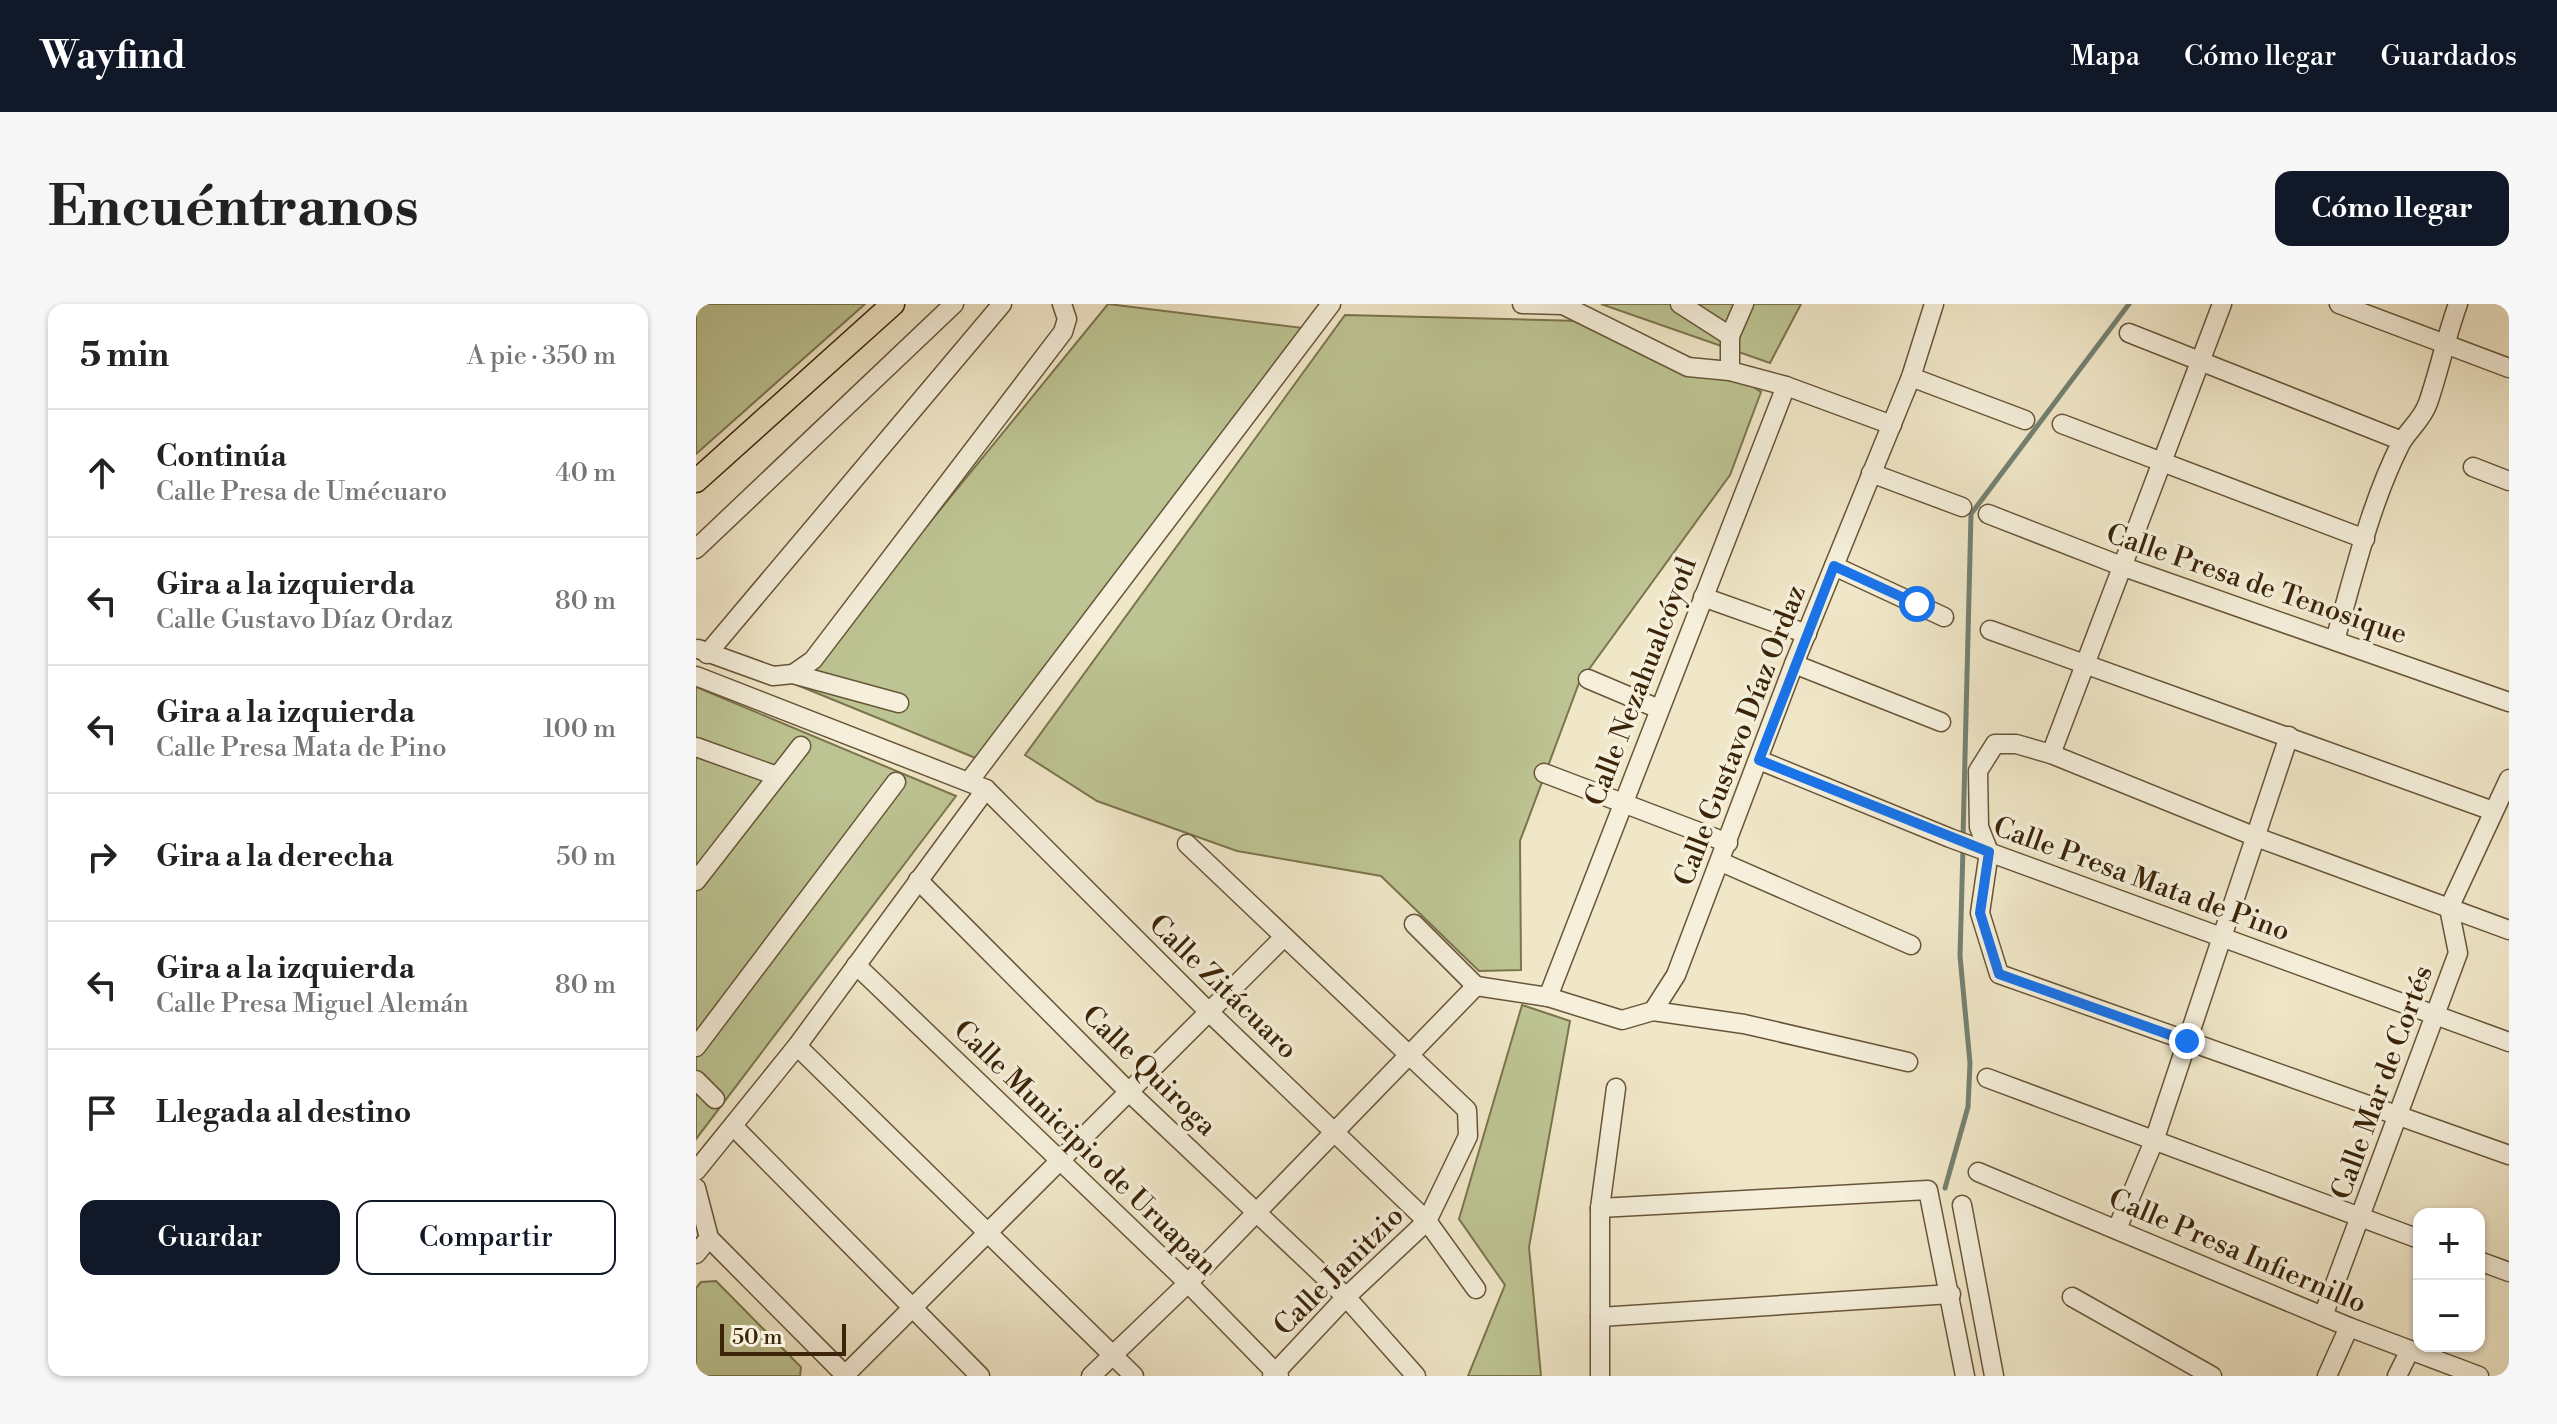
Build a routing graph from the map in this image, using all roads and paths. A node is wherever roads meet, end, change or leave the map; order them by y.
1 (893, 304) edge
2 (954, 304) edge
3 (1002, 304) edge
4 (1062, 304) edge
5 (1331, 304) edge
6 (1522, 304) edge
7 (1611, 304) edge
8 (1680, 304) edge
9 (1744, 304) edge
10 (1934, 304) edge
11 (2222, 304) edge
12 (2339, 304) edge
13 (2458, 304) edge
14 (1613, 327) junction
15 (2129, 333) dead end
16 (1730, 336) junction
17 (2443, 345) junction
18 (2200, 363) junction
19 (2509, 368) edge
20 (1730, 371) junction
21 (1911, 377) junction
22 (1786, 386) junction
23 (2025, 420) dead end
24 (2062, 424) dead end
25 (1892, 425) junction
26 (2402, 441) junction
27 (2163, 462) junction
28 (2473, 467) dead end
29 (1871, 473) junction
30 (696, 481) edge
31 (2509, 481) edge
32 (1962, 507) dead end
33 (1988, 514) dead end
34 (2365, 539) junction
35 (696, 549) edge
36 (1834, 566) junction
37 (2124, 567) junction
38 (1703, 597) junction
39 (1944, 617) dead end
40 (1990, 630) dead end
41 (1807, 634) junction
42 (2335, 640) junction
43 (701, 651) edge
44 (1794, 664) junction
45 (2086, 665) junction
46 (793, 674) junction
47 (696, 676) edge
48 (1588, 679) dead end
49 (2509, 702) edge
50 (899, 703) dead end
51 (1659, 709) junction
52 (1941, 722) dead end
53 (2289, 736) junction
54 (801, 746) dead end
55 (696, 747) edge
56 (2051, 754) junction
57 (1759, 760) junction
58 (1544, 773) dead end
59 (777, 776) junction
60 (2509, 779) edge
61 (896, 782) dead end
62 (978, 785) junction
63 (1622, 805) junction
64 (2493, 811) junction
65 (2256, 837) junction
66 (1728, 843) junction
67 (1187, 844) dead end
68 (1982, 849) junction
69 (1721, 862) junction
70 (918, 880) junction
71 (696, 881) edge
72 (2449, 908) junction
73 (1414, 924) dead end
74 (2509, 930) edge
75 (1284, 937) junction
76 (2222, 937) junction
77 (1911, 945) dead end
78 (856, 965) junction
79 (1476, 986) junction
80 (1548, 997) junction
81 (1653, 1011) junction
82 (1209, 1012) junction
83 (2435, 1015) junction
84 (2187, 1041) junction
85 (2509, 1042) edge
86 (797, 1046) junction
87 (696, 1047) edge
88 (1407, 1056) junction
89 (1908, 1062) dead end
90 (1987, 1078) dead end
91 (696, 1080) edge
92 (1616, 1088) dead end
93 (1129, 1092) junction
94 (715, 1099) dead end
95 (2399, 1116) junction
96 (734, 1127) junction
97 (1335, 1132) junction
98 (2154, 1141) junction
99 (2509, 1155) edge
100 (1060, 1160) junction
101 (696, 1171) edge
102 (1978, 1172) dead end
103 (697, 1193) edge
104 (1962, 1205) dead end
105 (1600, 1208) junction
106 (1257, 1212) junction
107 (2362, 1218) junction
108 (1427, 1221) junction
109 (2117, 1229) junction
110 (986, 1234) junction
111 (2413, 1237) edge
112 (709, 1238) junction
113 (696, 1254) edge
114 (2485, 1263) edge
115 (2509, 1272) edge
116 (1188, 1283) junction
117 (1476, 1289) dead end
118 (1951, 1294) junction
119 (1346, 1297) junction
120 (2072, 1297) dead end
121 (911, 1309) junction
122 (2323, 1316) junction
123 (1600, 1317) junction
124 (2349, 1327) junction
125 (2410, 1350) junction
126 (1112, 1355) junction
127 (1995, 1372) edge
128 (1276, 1375) edge
129 (845, 1376) edge
130 (980, 1376) edge
131 (1091, 1376) edge
132 (1134, 1376) edge
133 (1416, 1376) edge
134 (1600, 1376) edge
135 (1965, 1376) edge
136 (2212, 1376) edge
137 (2327, 1376) edge
138 (2397, 1376) edge
139 (2479, 1376) edge

1 - 30 main road
2 - 35 street
3 - 43 street
4 - 46 street
5 - 62 street
6 - 14 street
7 - 14 street
8 - 16 street
9 - 16 street
10 - 21 street, Calle Gustavo Díaz Ordaz
11 - 18 street
12 - 17 street
13 - 17 street
14 - 20 street
15 - 18 street
16 - 20 street
17 - 19 street
17 - 26 street
18 - 26 street
18 - 27 street
20 - 22 street
21 - 23 street
21 - 25 street, Calle Gustavo Díaz Ordaz
22 - 25 street
22 - 38 street, Calle Nezahualcóyotl
24 - 27 street
25 - 29 street, Calle Gustavo Díaz Ordaz
26 - 34 street
27 - 34 street
27 - 37 street
28 - 31 street
29 - 32 street
29 - 36 street, Calle Gustavo Díaz Ordaz
33 - 37 street, Calle Presa de Tenosique
34 - 42 street
36 - 39 street
36 - 41 street, Calle Gustavo Díaz Ordaz
37 - 42 street, Calle Presa de Tenosique
37 - 45 street
38 - 41 street
38 - 51 street, Calle Nezahualcóyotl
40 - 45 street
41 - 44 street, Calle Gustavo Díaz Ordaz
42 - 49 street, Calle Presa de Tenosique
43 - 46 street
44 - 52 street
44 - 57 street, Calle Gustavo Díaz Ordaz
45 - 53 street
45 - 56 street
46 - 50 street
47 - 62 street
48 - 51 street
51 - 63 street, Calle Nezahualcóyotl
53 - 64 street
53 - 65 street
54 - 59 street
55 - 59 street
56 - 65 street
56 - 68 street
57 - 66 street, Calle Gustavo Díaz Ordaz
57 - 68 street, Calle Presa Mata de Pino
58 - 63 street
59 - 71 street
60 - 64 street
61 - 87 street
62 - 70 street
62 - 82 street, Calle Zitácuaro
63 - 66 street
63 - 80 street, Calle Nezahualcóyotl
64 - 72 street
65 - 72 street
65 - 76 street
66 - 69 street, Calle Gustavo Díaz Ordaz
67 - 75 street
68 - 76 street, Calle Presa Mata de Pino
68 - 84 street
69 - 77 street
69 - 81 street, Calle Gustavo Díaz Ordaz
70 - 78 street
70 - 93 street, Calle Quiroga
72 - 74 street
72 - 83 street, Calle Mar de Cortés
73 - 79 street
75 - 82 street
75 - 88 street
76 - 83 street, Calle Presa Mata de Pino
76 - 84 street
78 - 86 street
78 - 100 street, Calle Municipio de Uruapan
79 - 80 street
79 - 88 street
80 - 81 street
81 - 89 street
82 - 93 street
82 - 97 street, Calle Zitácuaro
83 - 85 street, Calle Presa Mata de Pino
83 - 95 street, Calle Mar de Cortés
84 - 95 street
84 - 98 street
86 - 96 street
86 - 110 street
88 - 97 street
88 - 108 street, Calle Janitzio
90 - 98 street
91 - 94 street
92 - 105 street
93 - 100 street
93 - 106 street, Calle Quiroga
95 - 99 street
95 - 107 street, Calle Mar de Cortés
96 - 101 street
96 - 121 street
97 - 106 street
97 - 108 street, Calle Zitácuaro
98 - 107 street
98 - 109 street
100 - 110 street
100 - 116 street, Calle Municipio de Uruapan
102 - 109 street, Calle Presa Infiernillo
103 - 112 street
104 - 127 street
105 - 118 street
105 - 123 street
106 - 116 street
106 - 119 street, Calle Quiroga
107 - 111 street
107 - 122 street, Calle Mar de Cortés
108 - 117 street, Calle Zitácuaro
108 - 119 street, Calle Janitzio
109 - 122 street, Calle Presa Infiernillo
110 - 121 street
110 - 126 street
112 - 113 street
112 - 129 street
114 - 115 street
116 - 126 street
116 - 128 street, Calle Municipio de Uruapan
118 - 123 street
118 - 135 street
119 - 128 street, Calle Janitzio
119 - 133 street, Calle Quiroga
120 - 136 street
121 - 129 street
121 - 130 street
122 - 124 street, Calle Presa Infiernillo
123 - 134 street
124 - 125 street, Calle Presa Infiernillo
124 - 137 street
125 - 138 street
125 - 139 street, Calle Presa Infiernillo
126 - 131 street
126 - 132 street

